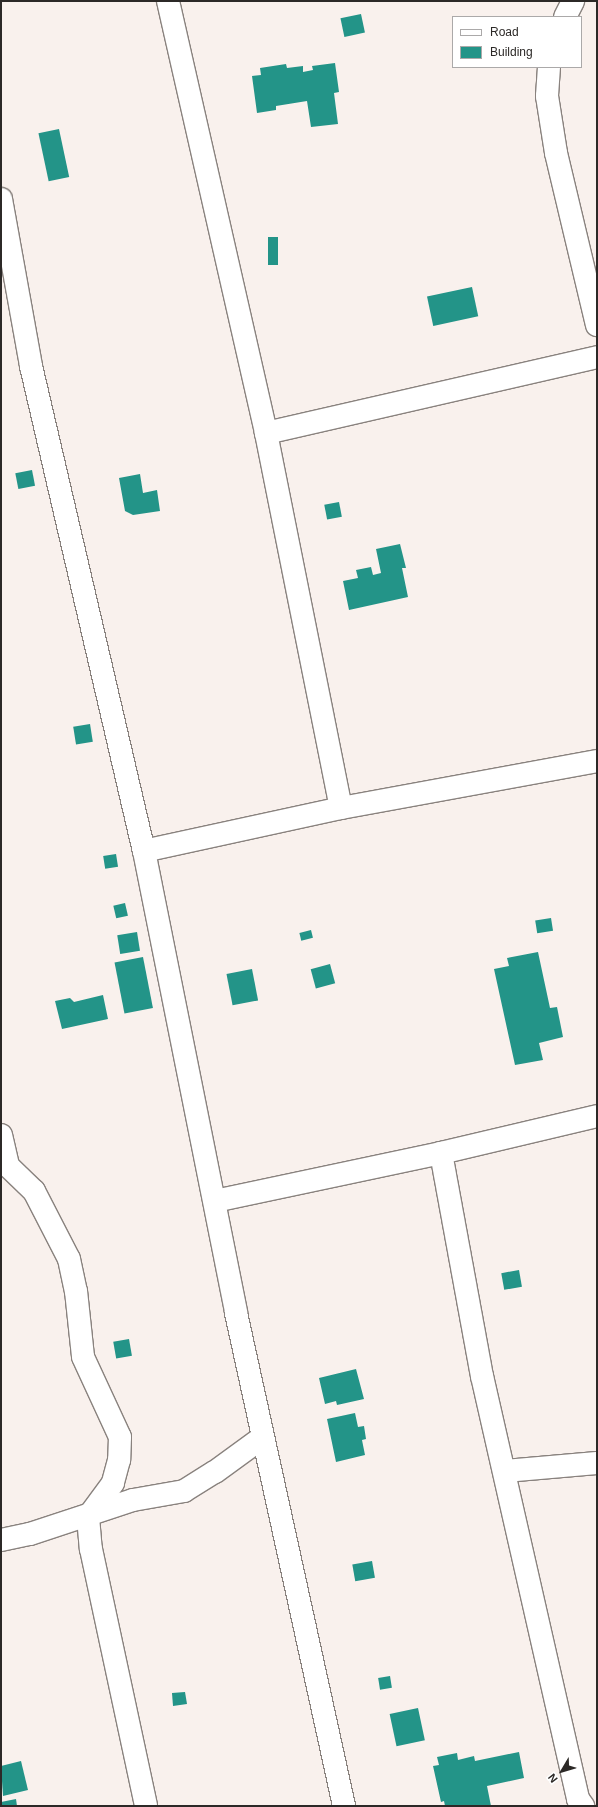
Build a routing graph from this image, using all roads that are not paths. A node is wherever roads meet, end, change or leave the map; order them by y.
1 (168, 1) edge
2 (573, 1) edge
3 (566, 16) edge
4 (549, 68) edge
5 (1, 198) edge
6 (597, 325) edge
7 (597, 357) edge
8 (266, 433) junction
9 (597, 761) edge
10 (340, 808) junction
11 (144, 851) junction
12 (597, 1116) edge
13 (1, 1135) edge
14 (441, 1153) junction
15 (5, 1168) edge
16 (215, 1201) junction
17 (263, 1437) junction
18 (597, 1463) edge
19 (505, 1471) junction
20 (88, 1517) junction
21 (1, 1540) edge
22 (146, 1806) edge
23 (344, 1806) edge
24 (583, 1806) edge

1 - 8 street
2 - 3 street
4 - 6 street
5 - 11 street
7 - 8 street
8 - 10 street
9 - 10 street
10 - 11 street
11 - 16 street
12 - 14 street
13 - 15 street
14 - 16 street
14 - 19 street
15 - 20 street
16 - 17 street
17 - 20 street
17 - 23 street
18 - 19 street
19 - 24 street
20 - 21 street
20 - 22 street

